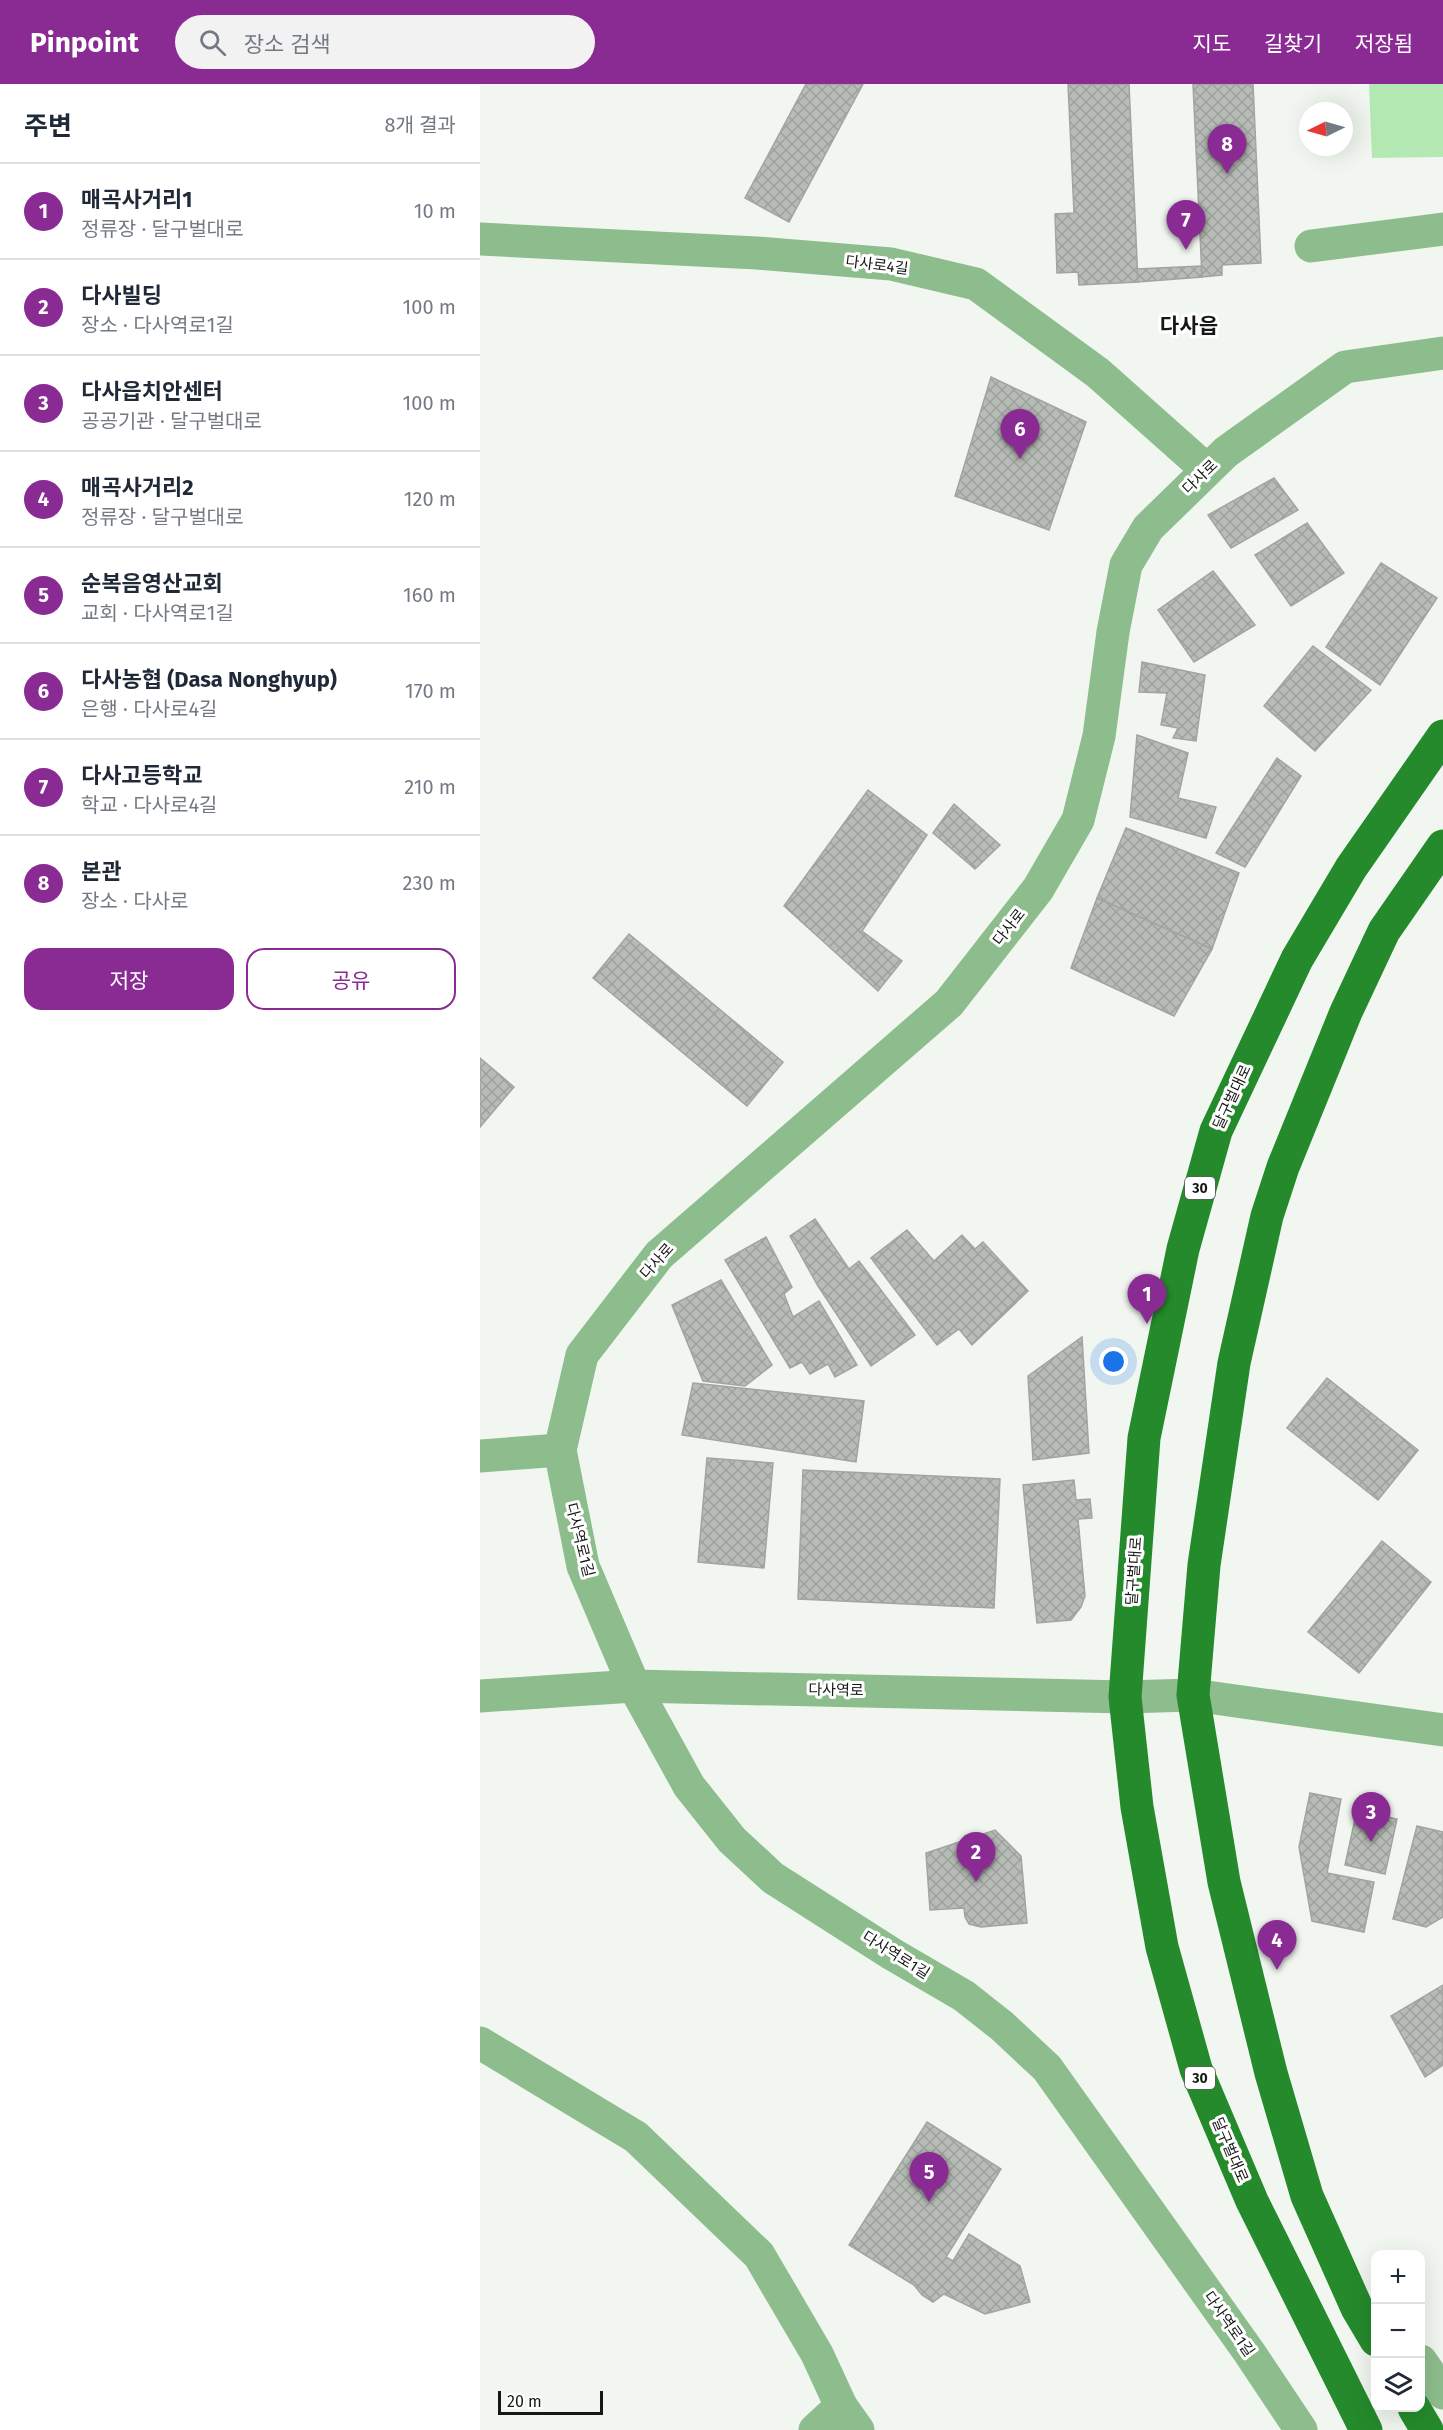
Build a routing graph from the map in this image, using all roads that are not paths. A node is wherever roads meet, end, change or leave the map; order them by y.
1 (1443, 229) edge
2 (480, 239) edge
3 (1311, 246) dead end
4 (1443, 353) edge
5 (1207, 470) junction
6 (1443, 736) edge
7 (1443, 846) edge
8 (560, 1450) junction
9 (480, 1455) edge
10 (634, 1686) junction
11 (1193, 1695) junction
12 (480, 1696) edge
13 (1125, 1696) junction
14 (1443, 1730) edge
15 (480, 2043) edge
16 (1371, 2332) edge
17 (1425, 2367) edge
18 (1443, 2393) edge
19 (1416, 2412) edge
20 (850, 2418) edge
21 (815, 2430) edge
22 (1301, 2430) edge
23 (1366, 2430) edge
24 (1427, 2430) edge

1 - 3 street
2 - 5 street, 다사로4길
4 - 5 street, 다사로
5 - 8 street, 다사로
6 - 13 main road, 달구벌대로 / 30
7 - 11 main road
8 - 9 street
8 - 10 street, 다사역로1길
10 - 12 street, 다사역로
10 - 13 street, 다사역로
10 - 22 street, 다사역로1길
11 - 13 street, 다사역로
11 - 14 street, 다사역로
11 - 16 main road
13 - 23 main road, 달구벌대로 / 30
15 - 20 street
17 - 18 street
19 - 24 main road
20 - 21 street

